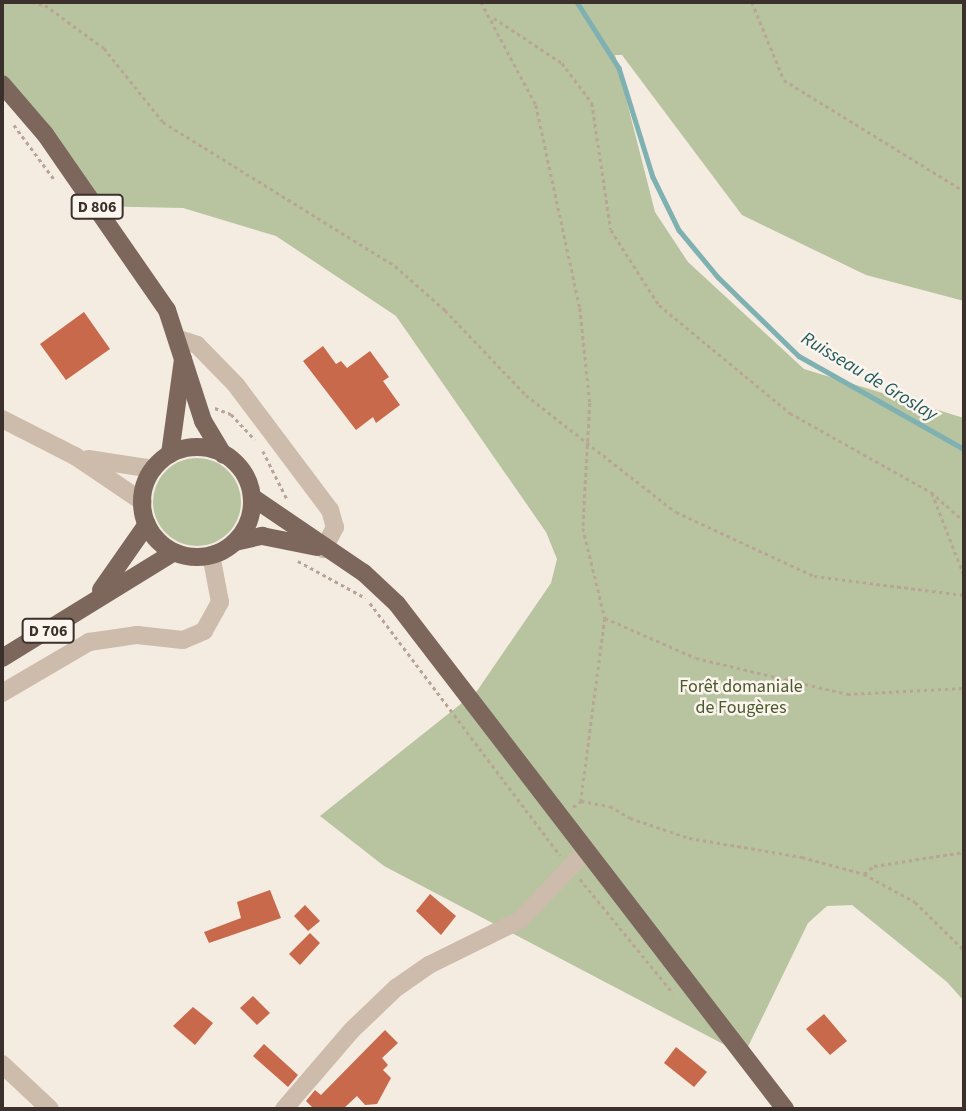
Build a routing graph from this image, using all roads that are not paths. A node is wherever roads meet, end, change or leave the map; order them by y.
1 (2, 84) edge
2 (181, 346) junction
3 (2, 419) edge
4 (170, 454) junction
5 (223, 454) junction
6 (75, 456) junction
7 (153, 469) junction
8 (252, 497) junction
9 (142, 502) junction
10 (147, 524) junction
11 (235, 542) junction
12 (324, 549) junction
13 (174, 552) junction
14 (211, 555) junction
15 (92, 600) junction
16 (2, 658) edge
17 (2, 693) edge
18 (587, 850) junction
19 (2, 1064) edge
20 (50, 1109) edge
21 (284, 1109) edge
22 (785, 1109) edge

1 - 2 main road, D 806
2 - 4 main road
2 - 5 main road, D 806
2 - 12 street
3 - 6 street
4 - 5 main road
4 - 7 main road
5 - 8 main road
6 - 7 street
6 - 9 street
7 - 9 main road
8 - 11 main road
8 - 12 main road
9 - 10 main road
10 - 13 main road
10 - 15 main road, D 706
11 - 12 main road
11 - 14 main road
12 - 18 main road
13 - 14 main road
13 - 15 main road, D 706
14 - 17 street
15 - 16 main road, D 706
18 - 21 street
18 - 22 main road
19 - 20 street

